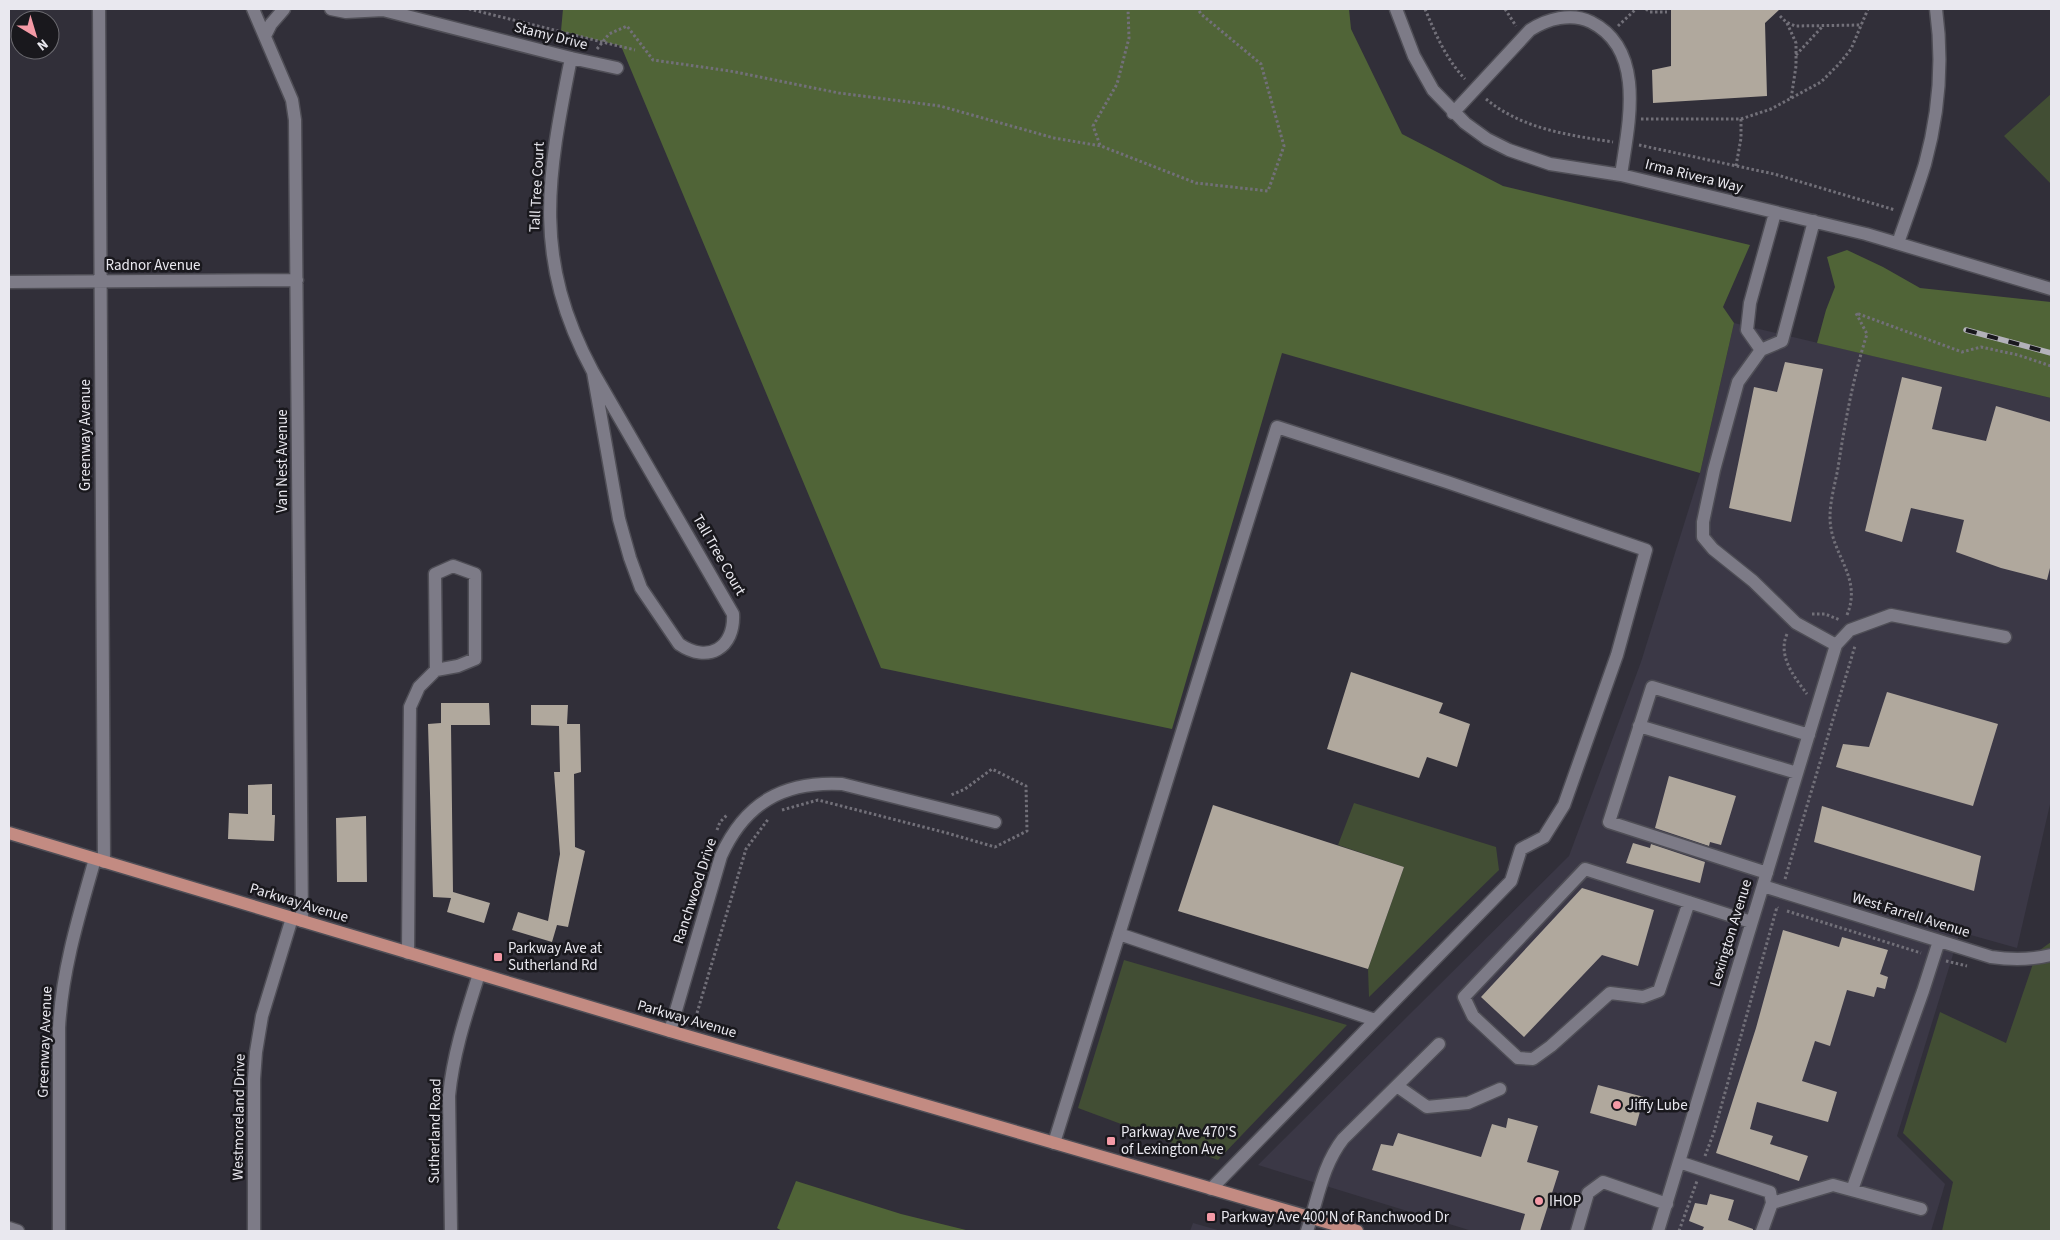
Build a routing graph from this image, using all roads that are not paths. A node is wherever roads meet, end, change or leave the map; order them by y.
1 (99, 9) edge
2 (253, 9) edge
3 (284, 9) edge
4 (331, 9) edge
5 (382, 9) edge
6 (1396, 9) edge
7 (1936, 9) edge
8 (265, 36) junction
9 (571, 58) junction
10 (617, 68) dead end
11 (1453, 113) junction
12 (1620, 175) junction
13 (1775, 212) junction
14 (1814, 221) junction
15 (1898, 243) junction
16 (297, 280) junction
17 (9, 282) edge
18 (100, 282) junction
19 (2051, 289) edge
20 (1762, 350) junction
21 (593, 372) junction
22 (2005, 637) dead end
23 (1836, 645) junction
24 (436, 670) junction
25 (1639, 726) junction
26 (1808, 735) junction
27 (1797, 773) junction
28 (995, 822) dead end
29 (9, 833) edge
30 (99, 860) junction
31 (1767, 873) junction
32 (1763, 886) junction
33 (1689, 902) junction
34 (297, 920) junction
35 (1752, 922) junction
36 (1119, 934) junction
37 (1939, 940) junction
38 (408, 953) junction
39 (2051, 955) edge
40 (479, 974) junction
41 (1375, 1020) junction
42 (670, 1031) junction
43 (1439, 1044) dead end
44 (1397, 1086) junction
45 (1500, 1089) dead end
46 (1054, 1143) junction
47 (1679, 1162) junction
48 (1211, 1189) junction
49 (1852, 1190) junction
50 (1772, 1203) junction
51 (1667, 1204) junction
52 (1921, 1209) dead end
53 (1311, 1218) junction
54 (9, 1228) edge
55 (18, 1231) edge
56 (59, 1231) edge
57 (254, 1231) edge
58 (451, 1231) edge
59 (1307, 1231) edge
60 (1358, 1231) edge
61 (1577, 1231) edge
62 (1658, 1231) edge
63 (1762, 1231) edge

1 - 18 street, Greenway Avenue
2 - 8 street, Van Nest Avenue
3 - 8 street
4 - 5 street, Stamy Drive
5 - 9 street, Stamy Drive
6 - 11 street, Irma Rivera Way
7 - 15 street
8 - 16 street, Van Nest Avenue
9 - 10 street, Stamy Drive
9 - 21 street, Tall Tree Court
11 - 12 street, Irma Rivera Way
11 - 12 street
12 - 13 street, Irma Rivera Way
13 - 14 street, Irma Rivera Way
13 - 20 street
14 - 15 street, Irma Rivera Way
14 - 20 street
15 - 19 street, Irma Rivera Way
16 - 18 street, Radnor Avenue
16 - 34 street, Van Nest Avenue
17 - 18 street, Radnor Avenue
18 - 30 street, Greenway Avenue
20 - 23 street
21 - 21 street, Tall Tree Court
22 - 23 street
23 - 26 street, Lexington Avenue
24 - 24 street
24 - 38 street
25 - 26 street
25 - 27 street
25 - 31 street
26 - 27 street, Lexington Avenue
27 - 31 street, Lexington Avenue
28 - 42 street, Ranchwood Drive
29 - 30 main road, Parkway Avenue
30 - 34 main road, Parkway Avenue
30 - 56 street, Greenway Avenue
31 - 32 street, Lexington Avenue
32 - 35 street, Lexington Avenue
32 - 37 street, West Farrell Avenue
33 - 33 street
33 - 35 street
34 - 38 main road, Parkway Avenue
34 - 57 street, Westmoreland Drive
35 - 47 street, Lexington Avenue
36 - 41 street
36 - 41 street
36 - 46 street
37 - 39 street, West Farrell Avenue
37 - 49 street
38 - 40 main road, Parkway Avenue
40 - 42 main road, Parkway Avenue
40 - 58 street, Sutherland Road
41 - 48 street
42 - 46 main road, Parkway Avenue
43 - 44 street
44 - 45 street
44 - 53 street
46 - 48 main road, Parkway Avenue
47 - 50 street
47 - 51 street, Lexington Avenue
48 - 53 main road, Parkway Avenue
49 - 50 street
49 - 52 street
50 - 63 street
51 - 61 street
51 - 62 street, Lexington Avenue
53 - 59 street
53 - 60 main road, Parkway Avenue
54 - 55 street

